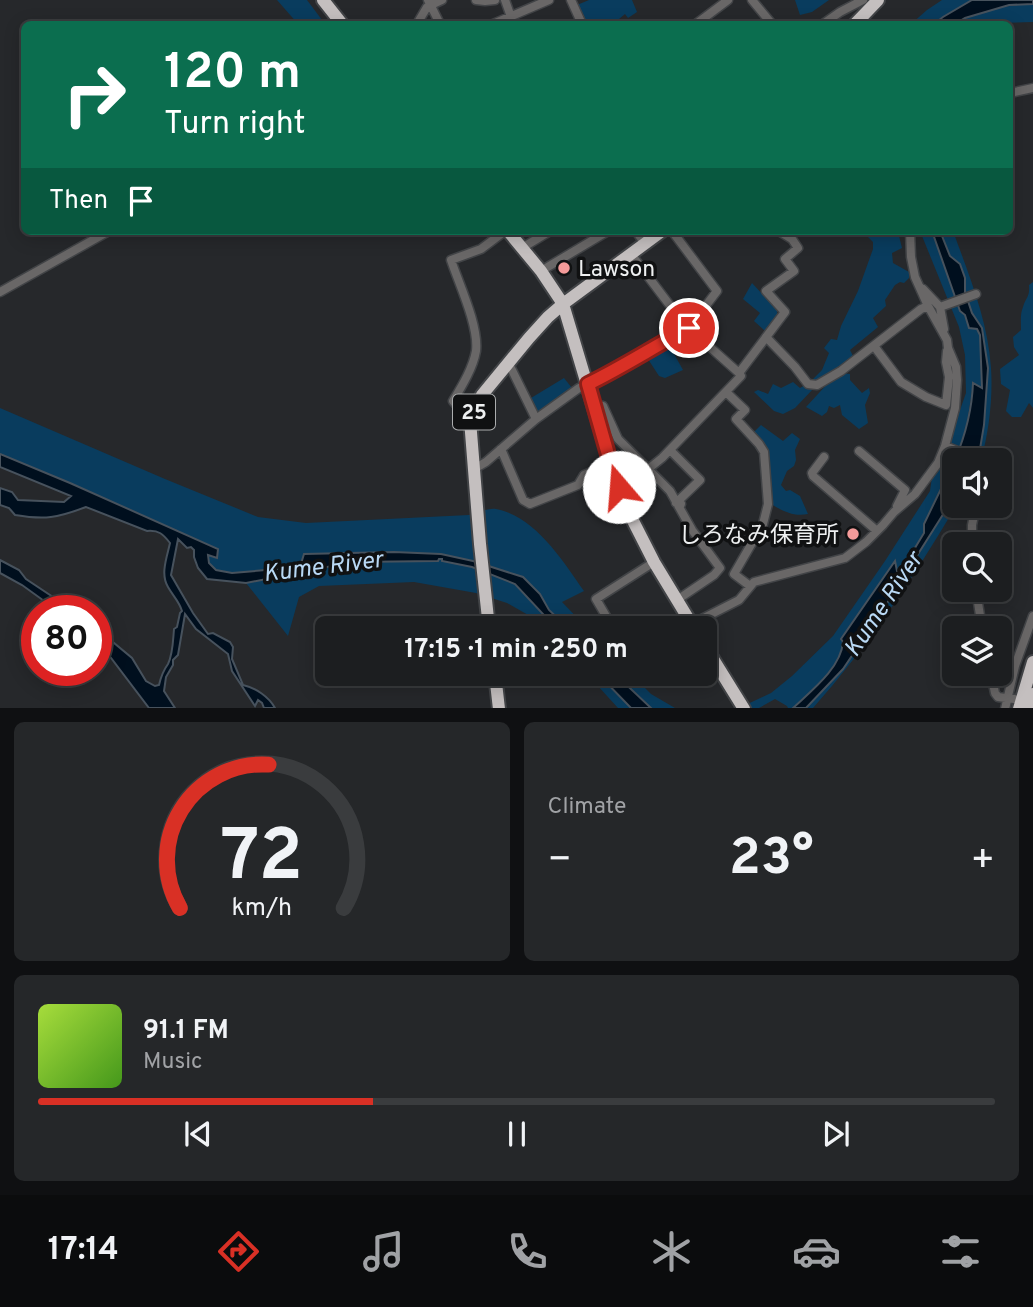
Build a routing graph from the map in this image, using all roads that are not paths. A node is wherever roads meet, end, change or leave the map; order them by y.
1 (323, 0) edge
2 (442, 0) edge
3 (475, 0) edge
4 (495, 0) edge
5 (505, 0) edge
6 (549, 0) edge
7 (571, 0) edge
8 (728, 0) edge
9 (752, 0) edge
10 (430, 2) edge
11 (870, 2) edge
12 (511, 17) junction
13 (340, 21) edge
14 (419, 21) edge
15 (439, 21) edge
16 (503, 21) edge
17 (581, 21) edge
18 (700, 21) edge
19 (766, 21) edge
20 (827, 21) edge
21 (857, 21) edge
22 (1033, 88) edge
23 (1013, 92) edge
24 (102, 235) edge
25 (501, 235) edge
26 (511, 235) edge
27 (543, 235) edge
28 (601, 235) edge
29 (639, 235) edge
30 (657, 235) edge
31 (675, 235) edge
32 (786, 235) edge
33 (795, 235) edge
34 (910, 235) edge
35 (792, 239) junction
36 (645, 244) junction
37 (522, 248) junction
38 (631, 254) junction
39 (541, 271) junction
40 (918, 285) junction
41 (0, 292) edge
42 (976, 294) dead end
43 (563, 304) junction
44 (928, 306) junction
45 (944, 306) junction
46 (689, 328) junction
47 (944, 334) junction
48 (766, 337) junction
49 (874, 346) junction
50 (948, 348) junction
51 (509, 362) junction
52 (739, 373) junction
53 (588, 384) junction
54 (726, 392) junction
55 (594, 405) junction
56 (536, 419) junction
57 (470, 420) junction
58 (945, 446) junction
59 (950, 448) edge
60 (501, 449) junction
61 (670, 450) junction
62 (859, 451) dead end
63 (824, 457) dead end
64 (611, 465) junction
65 (474, 469) junction
66 (647, 470) junction
67 (678, 504) junction
68 (894, 512) junction
69 (877, 531) junction
70 (654, 562) junction
71 (750, 586) junction
72 (677, 600) junction
73 (488, 616) edge
74 (606, 616) edge
75 (687, 616) edge
76 (705, 616) edge
77 (1033, 616) edge
78 (1033, 662) edge
79 (717, 665) edge
80 (496, 686) edge
81 (994, 686) edge
82 (1014, 702) edge
83 (743, 707) edge
84 (499, 708) edge

1 - 13 highway
2 - 10 street
3 - 4 street
5 - 12 street
6 - 12 street
7 - 17 street
8 - 18 street
9 - 19 street
10 - 14 street
10 - 15 street
11 - 20 street
11 - 21 highway
12 - 16 street
22 - 23 street
24 - 41 street
25 - 57 street
26 - 37 highway
27 - 37 street
28 - 39 street
29 - 36 street
30 - 36 highway
31 - 46 street
32 - 35 street
33 - 35 street
34 - 40 street
35 - 48 street
36 - 38 highway
37 - 39 highway
38 - 43 highway
38 - 46 street
39 - 43 highway
40 - 44 street
40 - 45 street
42 - 45 street
43 - 51 highway, 25
43 - 53 highway
44 - 47 street
44 - 49 street
45 - 47 street
46 - 52 street
46 - 53 street
47 - 50 street
48 - 49 street
48 - 52 street
49 - 50 street
50 - 58 street
51 - 56 street
51 - 57 highway, 25
52 - 54 street
53 - 55 highway
53 - 56 street
54 - 61 street
54 - 71 street
55 - 64 highway
55 - 66 street
56 - 60 street
57 - 65 highway, 25
58 - 59 street
58 - 68 street
60 - 64 street
60 - 65 street
61 - 66 street
61 - 67 street
62 - 68 street
63 - 69 street
64 - 70 highway
65 - 73 highway, 25
66 - 67 street
67 - 72 street
68 - 69 street
69 - 71 street
70 - 72 highway
70 - 74 street
71 - 76 street
72 - 75 highway
77 - 82 street
78 - 82 highway
79 - 83 highway
80 - 84 highway
81 - 82 street

